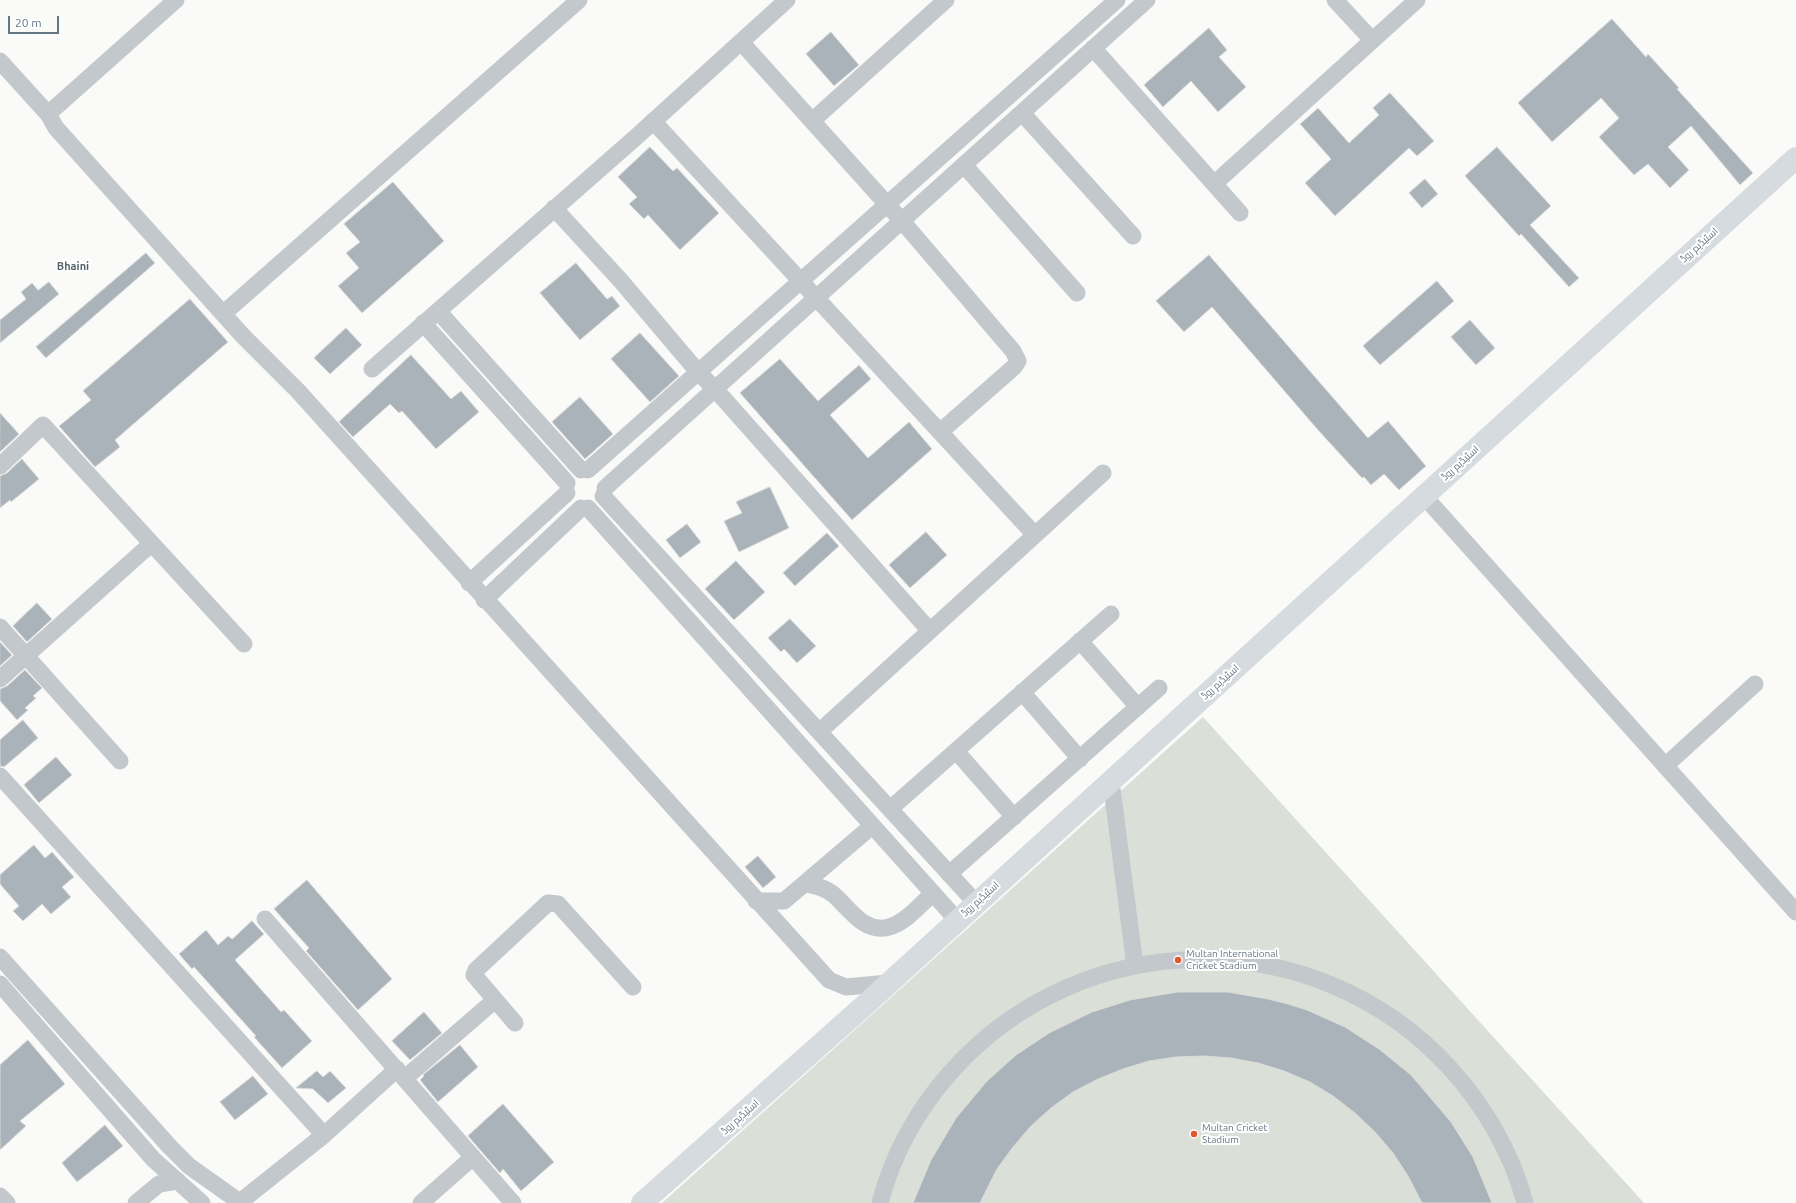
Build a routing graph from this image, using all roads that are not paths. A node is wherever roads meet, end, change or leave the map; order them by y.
1 (176, 0) edge
2 (579, 0) edge
3 (788, 0) edge
4 (946, 0) edge
5 (1117, 0) edge
6 (1147, 0) edge
7 (1335, 0) edge
8 (1416, 0) edge
9 (1372, 40) junction
10 (741, 42) junction
11 (1094, 48) junction
12 (0, 61) edge
13 (1022, 112) junction
14 (48, 114) junction
15 (653, 121) junction
16 (812, 121) junction
17 (1796, 158) edge
18 (964, 165) junction
19 (1214, 184) junction
20 (887, 204) junction
21 (554, 208) junction
22 (1240, 213) dead end
23 (902, 220) junction
24 (1133, 236) dead end
25 (800, 282) junction
26 (1077, 293) dead end
27 (816, 297) junction
28 (438, 311) junction
29 (224, 313) junction
30 (423, 323) junction
31 (372, 369) dead end
32 (698, 372) junction
33 (715, 389) junction
34 (940, 432) junction
35 (0, 466) edge
36 (585, 470) junction
37 (1103, 473) dead end
38 (567, 488) junction
39 (604, 492) junction
40 (1424, 496) junction
41 (584, 508) junction
42 (1035, 535) junction
43 (152, 544) junction
44 (469, 583) junction
45 (484, 600) junction
46 (1111, 614) dead end
47 (0, 627) edge
48 (930, 631) junction
49 (1080, 641) junction
50 (244, 644) dead end
51 (26, 656) junction
52 (0, 679) edge
53 (1755, 684) dead end
54 (1159, 688) dead end
55 (1022, 692) junction
56 (1138, 706) junction
57 (819, 732) junction
58 (956, 751) junction
59 (1080, 759) junction
60 (120, 761) dead end
61 (1665, 766) junction
62 (0, 776) edge
63 (1111, 781) junction
64 (890, 809) junction
65 (1014, 817) junction
66 (872, 826) junction
67 (950, 874) junction
68 (806, 884) junction
69 (932, 894) junction
70 (756, 900) junction
71 (976, 902) junction
72 (1796, 912) edge
73 (265, 919) dead end
74 (957, 920) junction
75 (0, 957) edge
76 (1135, 966) junction
77 (888, 983) junction
78 (0, 984) edge
79 (633, 987) dead end
80 (495, 1000) junction
81 (515, 1023) dead end
82 (401, 1074) junction
83 (324, 1134) junction
84 (473, 1157) junction
85 (178, 1181) junction
86 (0, 1196) edge
87 (7, 1203) edge
88 (136, 1203) edge
89 (202, 1203) edge
90 (241, 1203) edge
91 (421, 1203) edge
92 (513, 1203) edge
93 (642, 1203) edge
94 (880, 1203) edge
95 (1525, 1203) edge

1 - 14 street
2 - 29 street
3 - 10 street
4 - 16 street
5 - 20 street
6 - 11 street
7 - 9 street
8 - 9 street
9 - 19 street
10 - 15 street
10 - 16 street
11 - 13 street
11 - 19 street
12 - 14 street
13 - 18 street
13 - 24 street
14 - 29 street
15 - 21 street
15 - 25 street
16 - 20 street
17 - 40 main road, اسٹیڈیم روڈ
18 - 23 street
18 - 26 street
19 - 22 street
20 - 23 street
20 - 25 street
21 - 28 street
21 - 32 street
23 - 27 street
23 - 34 street
25 - 27 street
25 - 32 street
27 - 33 street
27 - 34 street
28 - 30 street
28 - 36 street
29 - 44 street
30 - 31 street
30 - 38 street
32 - 33 street
32 - 36 street
33 - 39 street
33 - 48 street
34 - 42 street
35 - 43 street
36 - 38 street
36 - 39 street
37 - 42 street
38 - 41 street
38 - 44 street
39 - 41 street
39 - 57 street
40 - 61 street
40 - 63 main road, اسٹیڈیم روڈ
41 - 45 street
41 - 66 street
42 - 48 street
43 - 50 street
43 - 51 street
44 - 45 street
45 - 70 street
46 - 49 street
47 - 51 street
48 - 57 street
49 - 55 street
49 - 56 street
51 - 52 street
51 - 60 street
53 - 61 street
54 - 56 street
55 - 58 street
55 - 59 street
56 - 59 street
57 - 64 street
58 - 64 street
58 - 65 street
59 - 65 street
61 - 72 street
62 - 83 street
63 - 71 main road, اسٹیڈیم روڈ
63 - 76 street
64 - 67 street
65 - 67 street
66 - 68 street
66 - 69 street
67 - 71 street
68 - 69 street
68 - 70 street
69 - 74 street
70 - 77 street
71 - 74 main road, اسٹیڈیم روڈ
73 - 82 street
74 - 77 main road, اسٹیڈیم روڈ
75 - 90 street
76 - 94 street
76 - 95 street
77 - 93 main road, اسٹیڈیم روڈ
78 - 85 street
79 - 80 street
80 - 81 street
80 - 82 street
82 - 83 street
82 - 84 street
83 - 90 street
84 - 91 street
84 - 92 street
85 - 88 street
85 - 89 street
86 - 87 street

